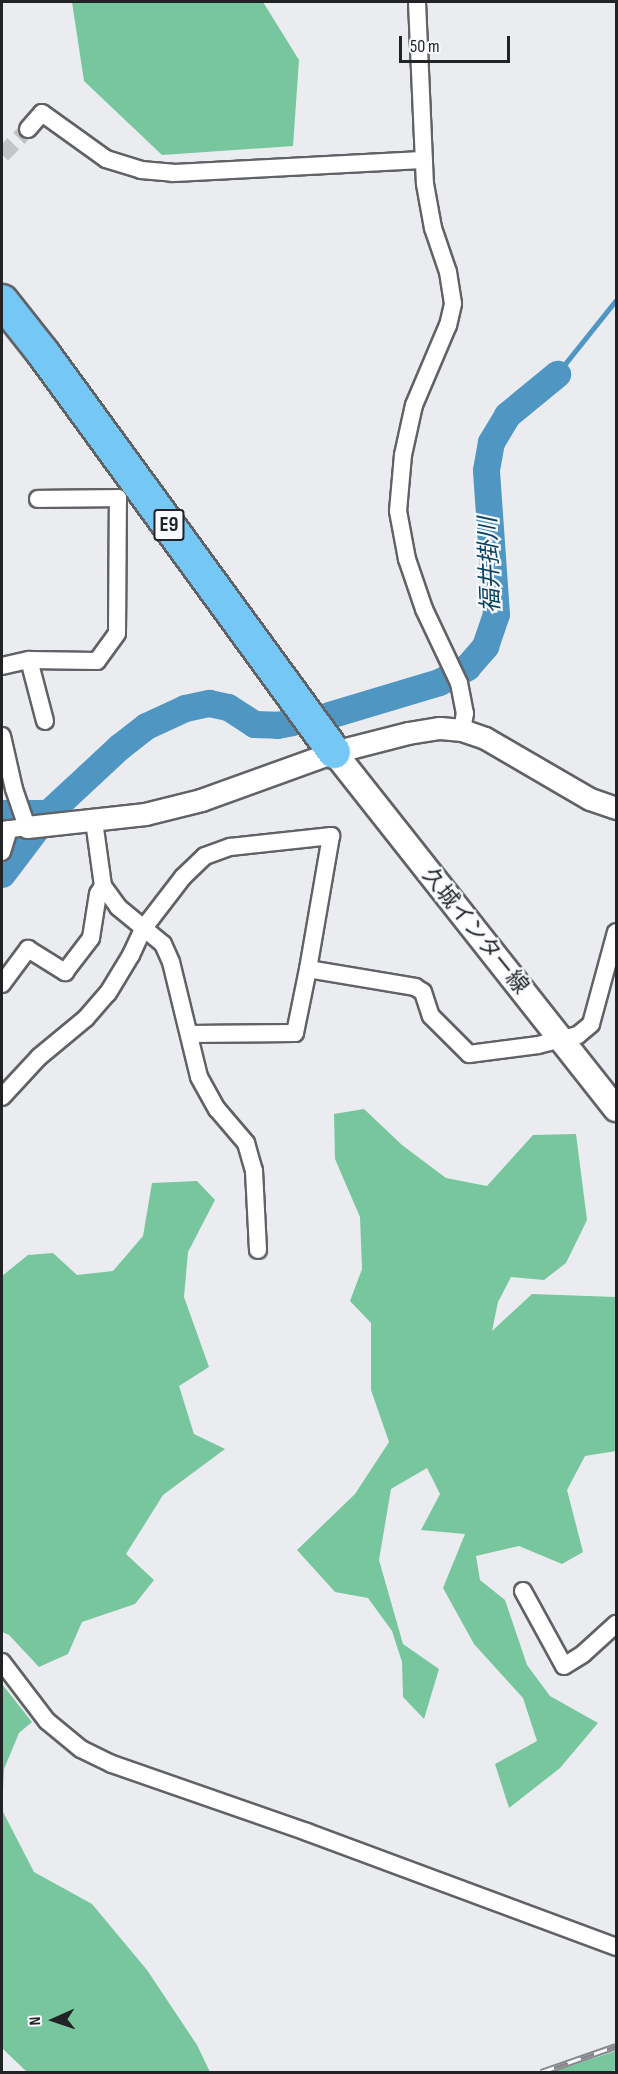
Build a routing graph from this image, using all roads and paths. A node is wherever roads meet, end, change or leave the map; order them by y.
1 (417, 2) edge
2 (28, 129) tunnel mouth
3 (424, 160) junction
4 (2, 301) edge
5 (38, 499) dead end
6 (29, 660) junction
7 (2, 666) edge
8 (45, 721) dead end
9 (462, 730) junction
10 (2, 735) edge
11 (334, 752) junction
12 (616, 808) edge
13 (94, 821) junction
14 (13, 829) edge
15 (2, 852) edge
16 (103, 886) junction
17 (143, 929) junction
18 (616, 932) edge
19 (308, 969) junction
20 (2, 984) edge
21 (189, 1034) junction
22 (561, 1039) junction
23 (2, 1097) edge
24 (616, 1108) edge
25 (258, 1250) dead end
26 (523, 1591) dead end
27 (616, 1624) edge
28 (2, 1662) edge
29 (616, 1947) edge

1 - 3 street
2 - 3 street
3 - 9 street
4 - 11 highway, E9
5 - 6 street
6 - 7 street
6 - 8 street
9 - 11 street
9 - 12 street
10 - 14 street
11 - 13 street
11 - 22 main road, 久城インター線
13 - 14 street
13 - 16 street
14 - 15 street
16 - 17 street
16 - 20 street
17 - 19 street
17 - 21 street
17 - 23 street
18 - 22 street
19 - 21 street
19 - 22 street
21 - 25 street
22 - 24 main road, 久城インター線
26 - 27 street
28 - 29 street

